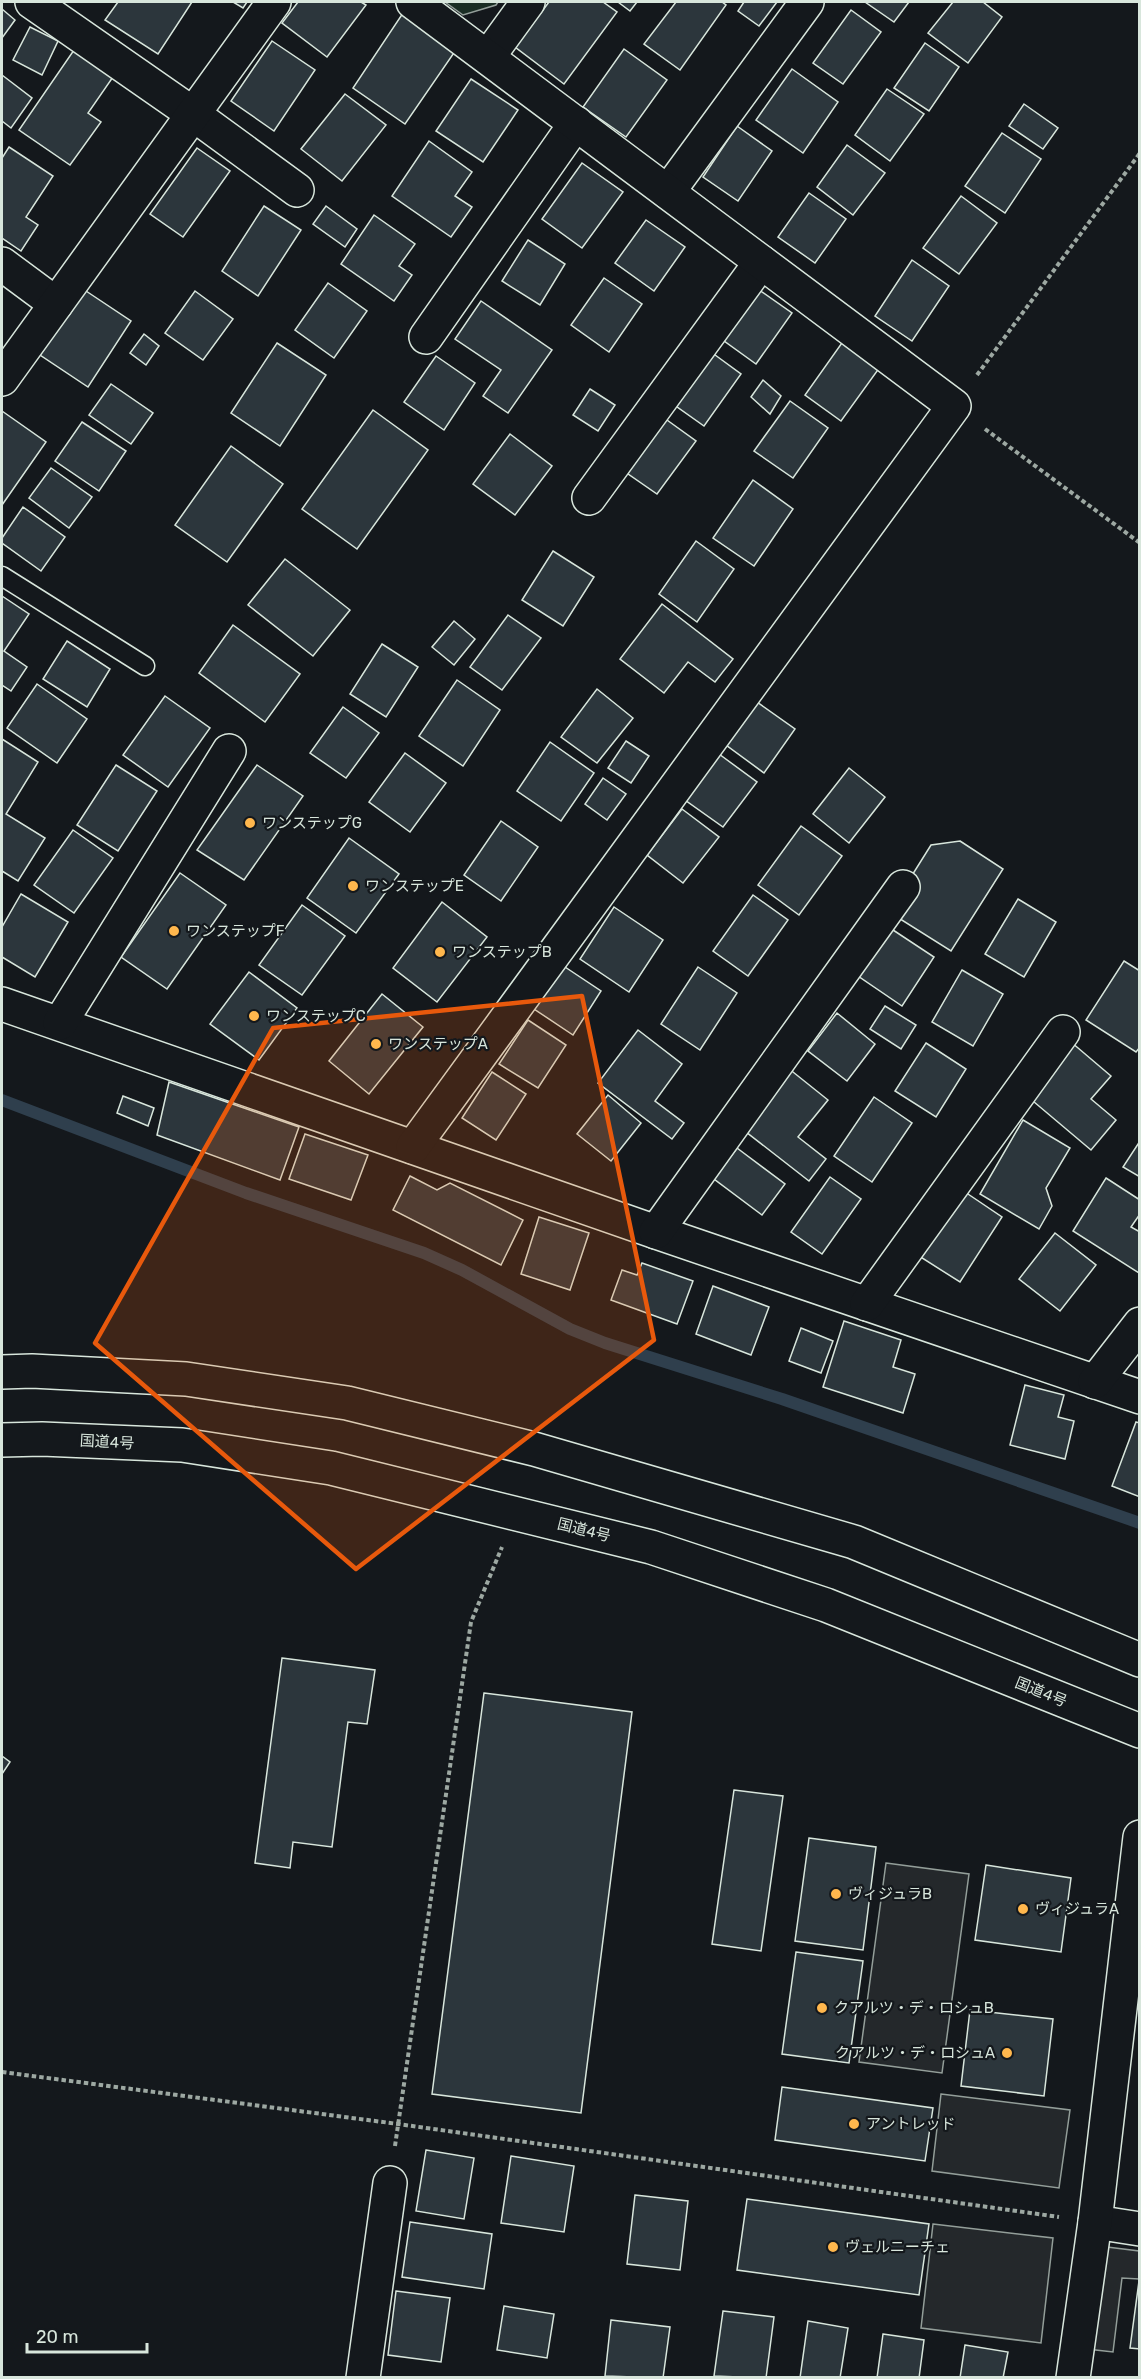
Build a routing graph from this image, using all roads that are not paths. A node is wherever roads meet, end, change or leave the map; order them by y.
1 (32, 2) edge
2 (274, 2) edge
3 (413, 2) edge
4 (528, 2) edge
5 (807, 2) edge
6 (488, 57) junction
7 (193, 114) junction
8 (576, 123) junction
9 (297, 190) dead end
10 (668, 192) junction
11 (761, 262) junction
12 (2, 264) edge
13 (56, 304) junction
14 (426, 337) dead end
15 (2, 380) edge
16 (589, 498) dead end
17 (2, 576) edge
18 (145, 666) dead end
19 (229, 751) dead end
20 (903, 887) dead end
21 (2, 1004) edge
22 (60, 1023) junction
23 (1063, 1032) dead end
24 (413, 1148) junction
25 (656, 1232) junction
26 (867, 1304) junction
27 (1140, 1324) edge
28 (2, 1372) edge
29 (1095, 1382) junction
30 (1140, 1397) edge
31 (2, 1440) edge
32 (1140, 1660) edge
33 (1140, 1731) edge
34 (1140, 1837) edge
35 (390, 2183) road end
36 (1095, 2222) junction
37 (1140, 2229) edge
38 (363, 2378) edge
39 (1073, 2378) edge

1 - 7 main road
2 - 7 main road
3 - 6 main road
4 - 6 main road
5 - 10 main road
6 - 8 main road
7 - 9 main road
7 - 13 main road
8 - 10 main road
8 - 14 main road
10 - 11 main road
11 - 16 main road
11 - 24 main road
12 - 13 main road
13 - 15 main road
17 - 18 lane
19 - 22 main road
20 - 25 main road
21 - 22 main road
22 - 24 main road
23 - 26 main road
24 - 25 main road
25 - 26 main road
26 - 29 main road
27 - 29 main road
28 - 32 main road
29 - 30 main road
31 - 33 main road, 国道4号
34 - 36 main road
35 - 38 main road
36 - 37 main road
36 - 39 main road

